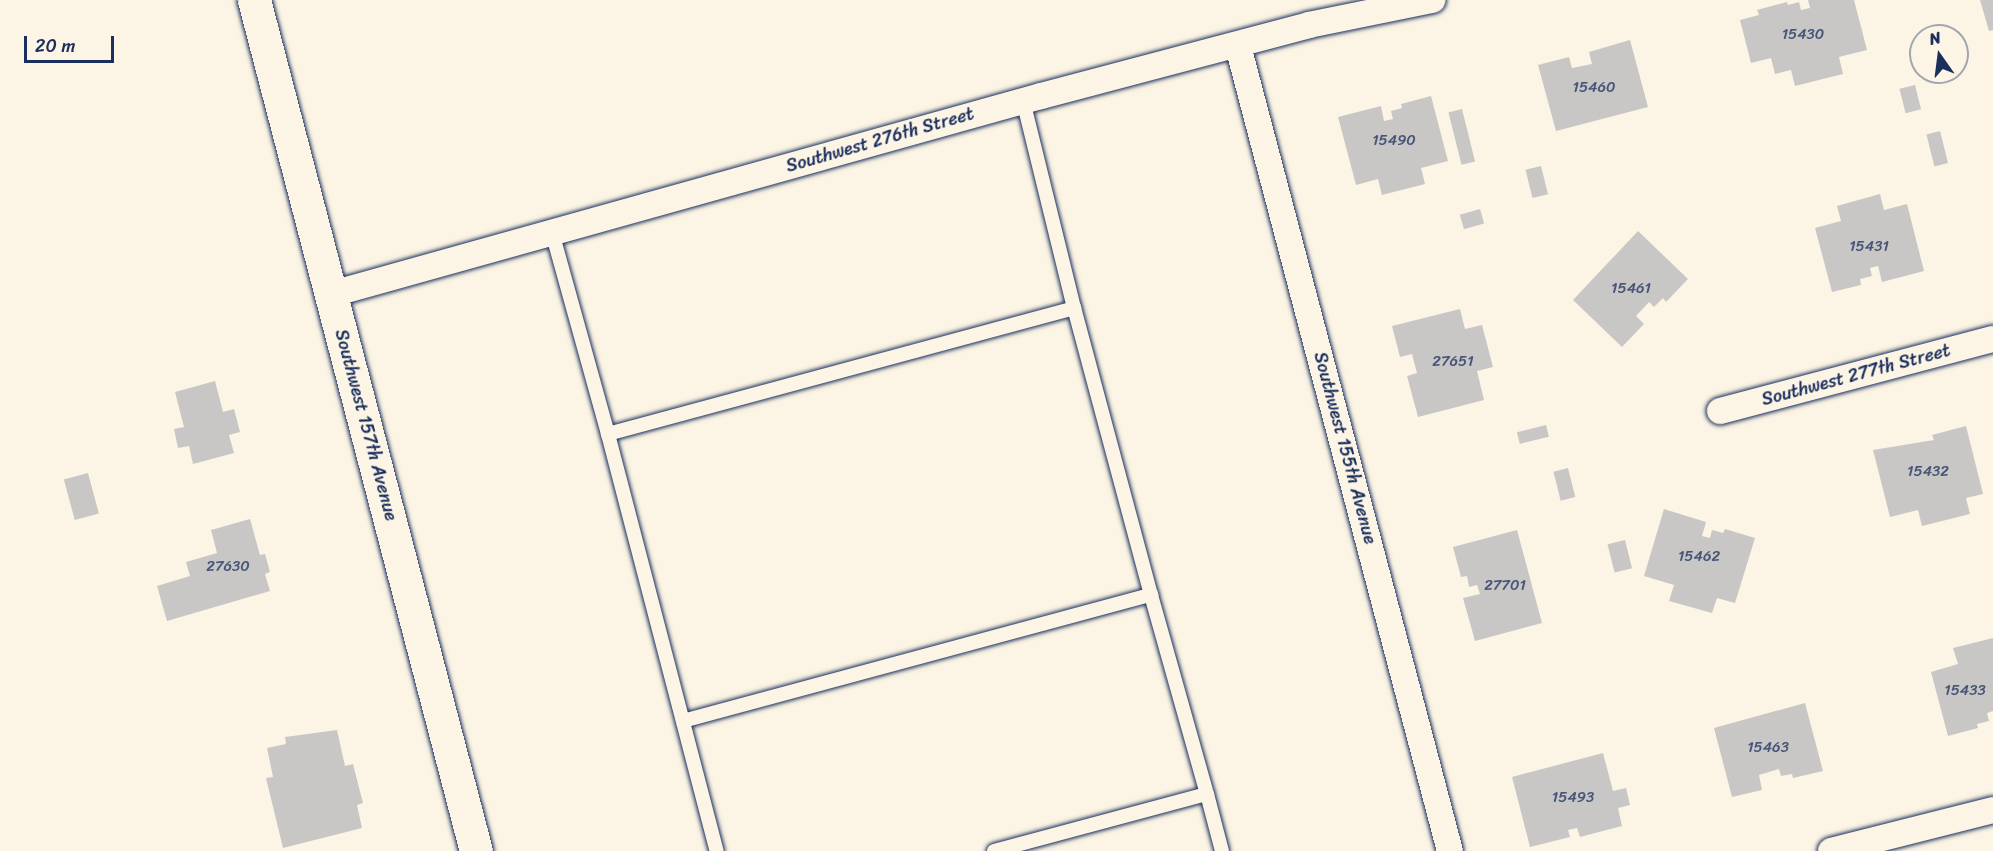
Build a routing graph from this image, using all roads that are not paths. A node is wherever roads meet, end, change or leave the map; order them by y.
1 (254, 0) edge
2 (1432, 0) edge
3 (1238, 46) junction
4 (1023, 101) junction
5 (552, 232) junction
6 (332, 294) junction
7 (1074, 308) junction
8 (1993, 339) edge
9 (1720, 411) dead end
10 (608, 434) junction
11 (1151, 595) junction
12 (683, 721) junction
13 (1207, 794) junction
14 (1993, 810) edge
15 (1912, 841) edge
16 (476, 851) edge
17 (717, 851) edge
18 (994, 851) edge
19 (1222, 851) edge
20 (1450, 851) edge
21 (1831, 851) edge

1 - 6 street, Southwest 157th Avenue
2 - 3 street, Southwest 276th Street
3 - 4 street, Southwest 276th Street
3 - 20 street, Southwest 155th Avenue
4 - 5 street, Southwest 276th Street
4 - 7 lane
5 - 6 street, Southwest 276th Street
5 - 10 lane
6 - 16 street, Southwest 157th Avenue
7 - 10 lane
7 - 11 lane
8 - 9 street, Southwest 277th Street
10 - 12 lane
11 - 12 lane
11 - 13 lane
12 - 17 lane
13 - 18 lane
13 - 19 lane
14 - 15 street
15 - 21 street

